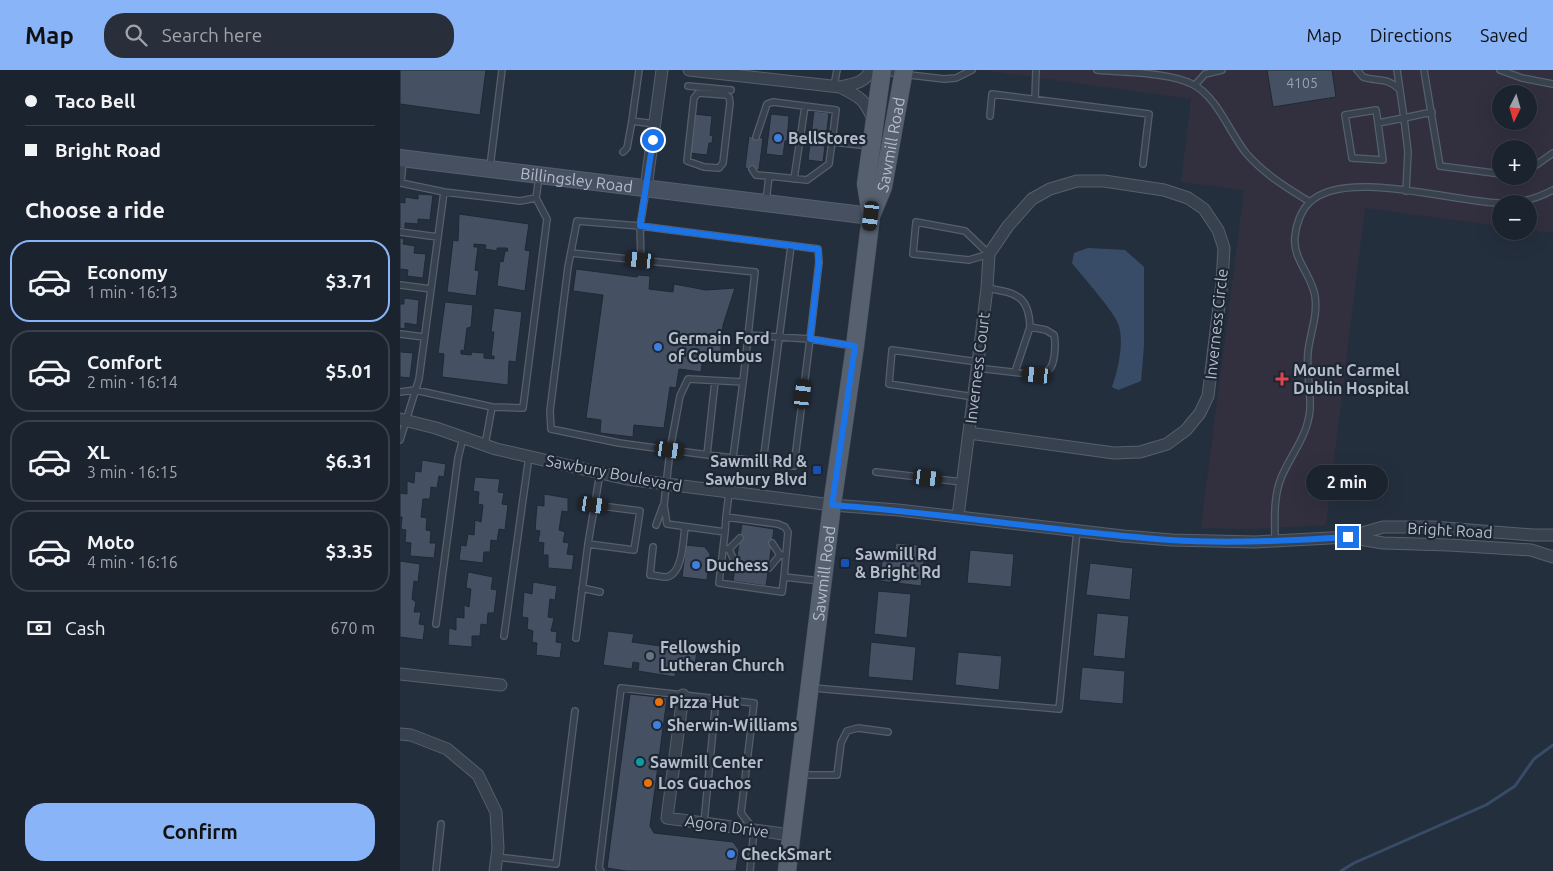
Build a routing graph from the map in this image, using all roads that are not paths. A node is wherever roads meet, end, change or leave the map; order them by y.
1 (502, 70) edge
2 (639, 70) edge
3 (662, 70) edge
4 (689, 70) edge
5 (837, 70) edge
6 (972, 70) edge
7 (1036, 70) edge
8 (1098, 70) edge
9 (1222, 70) edge
10 (1357, 70) edge
11 (1397, 70) edge
12 (1424, 70) edge
13 (1500, 70) edge
14 (878, 71) edge
15 (904, 73) edge
16 (1553, 84) edge
17 (1195, 85) junction
18 (688, 86) dead end
19 (837, 87) junction
20 (698, 89) junction
21 (1399, 89) junction
22 (731, 90) dead end
23 (1035, 99) junction
24 (805, 106) junction
25 (1432, 112) junction
26 (990, 116) dead end
27 (1404, 118) junction
28 (632, 121) junction
29 (875, 123) junction
30 (1378, 123) junction
31 (655, 124) junction
32 (756, 138) dead end
33 (832, 142) junction
34 (871, 146) junction
35 (624, 152) dead end
36 (1553, 153) edge
37 (402, 159) edge
38 (1144, 164) dead end
39 (1537, 164) edge
40 (490, 169) junction
41 (752, 169) dead end
42 (1492, 173) edge
43 (539, 175) junction
44 (770, 176) junction
45 (794, 180) junction
46 (401, 183) edge
47 (646, 188) junction
48 (1553, 190) edge
49 (1406, 191) junction
50 (444, 192) junction
51 (536, 198) junction
52 (1310, 202) junction
53 (766, 203) junction
54 (871, 216) junction
55 (640, 226) junction
56 (400, 232) edge
57 (438, 237) junction
58 (791, 246) junction
59 (571, 253) junction
60 (989, 254) junction
61 (640, 260) junction
62 (400, 285) edge
63 (987, 288) junction
64 (431, 289) junction
65 (1030, 327) junction
66 (400, 334) edge
67 (748, 334) junction
68 (424, 337) junction
69 (779, 337) junction
70 (810, 339) junction
71 (855, 346) junction
72 (978, 365) junction
73 (1015, 372) junction
74 (714, 381) junction
75 (743, 382) junction
76 (415, 390) junction
77 (400, 392) edge
78 (974, 397) junction
79 (492, 407) junction
80 (402, 420) edge
81 (969, 434) junction
82 (463, 438) junction
83 (400, 440) edge
84 (485, 445) junction
85 (670, 450) junction
86 (707, 455) junction
87 (529, 456) junction
88 (733, 458) junction
89 (763, 462) junction
90 (876, 472) dead end
91 (600, 473) junction
92 (962, 482) junction
93 (667, 484) junction
94 (729, 493) junction
95 (594, 505) junction
96 (664, 505) junction
97 (832, 505) junction
98 (958, 516) junction
99 (726, 518) junction
100 (656, 524) dead end
101 (685, 527) junction
102 (1077, 531) junction
103 (725, 532) junction
104 (1553, 535) edge
105 (1348, 537) junction
106 (740, 538) dead end
107 (1275, 541) junction
108 (772, 543) dead end
109 (588, 544) junction
110 (653, 547) dead end
111 (726, 549) junction
112 (783, 555) junction
113 (1553, 557) edge
114 (736, 565) dead end
115 (769, 568) dead end
116 (784, 577) junction
117 (823, 582) junction
118 (582, 588) junction
119 (600, 592) dead end
120 (436, 624) dead end
121 (504, 636) dead end
122 (576, 638) dead end
123 (400, 674) edge
124 (501, 685) dead end
125 (810, 688) junction
126 (683, 696) junction
127 (716, 699) junction
128 (575, 710) dead end
129 (888, 732) dead end
130 (400, 734) edge
131 (799, 775) junction
132 (704, 823) junction
133 (442, 824) dead end
134 (754, 830) junction
135 (791, 835) junction
136 (497, 857) junction
137 (556, 864) junction
138 (436, 871) edge
139 (495, 871) edge
140 (556, 871) edge
141 (600, 871) edge
142 (750, 871) edge
143 (787, 871) edge

1 - 40 lane
2 - 28 lane
3 - 31 street
4 - 19 street
5 - 19 lane
6 - 15 lane
7 - 23 lane
8 - 17 lane
9 - 17 lane
10 - 21 lane
11 - 21 lane
12 - 25 lane
13 - 16 lane
14 - 15 lane
14 - 19 street
14 - 29 main road, Sawmill Road
15 - 54 main road, Sawmill Road
17 - 52 lane
18 - 20 lane
19 - 29 street
20 - 20 lane
20 - 22 lane
21 - 27 lane
23 - 26 lane
23 - 38 lane
24 - 32 lane
24 - 33 lane
24 - 45 lane
25 - 27 lane
25 - 42 lane
27 - 30 lane
27 - 49 lane
28 - 31 lane
28 - 35 lane
29 - 34 main road, Sawmill Road
30 - 30 lane
31 - 47 street
33 - 34 lane
33 - 45 lane
34 - 54 main road, Sawmill Road
36 - 39 lane
37 - 40 street, Billingsley Road
37 - 46 lane
40 - 43 street, Billingsley Road
41 - 44 lane
43 - 47 street, Billingsley Road
43 - 51 lane
44 - 45 lane
44 - 53 lane
46 - 50 lane
47 - 53 street, Billingsley Road
47 - 55 lane
48 - 49 lane
49 - 52 lane
50 - 51 lane
50 - 57 lane
51 - 79 lane
52 - 107 lane
53 - 54 street, Billingsley Road
54 - 71 main road, Sawmill Road
55 - 58 lane
55 - 59 lane
55 - 61 lane
56 - 57 lane
57 - 64 lane
58 - 69 lane
58 - 70 lane
59 - 61 lane
59 - 85 lane
60 - 60 lane
60 - 63 street, Inverness Court
60 - 81 street, Inverness Circle
61 - 67 lane
62 - 64 lane
63 - 65 lane
63 - 72 street, Inverness Court
64 - 68 lane
65 - 73 lane
65 - 73 lane
66 - 68 lane
67 - 69 lane
67 - 75 lane
68 - 76 lane
69 - 70 lane
69 - 89 lane
70 - 71 lane
70 - 89 lane
71 - 97 main road, Sawmill Road
72 - 73 lane
72 - 78 street, Inverness Court
72 - 78 lane
74 - 75 lane
74 - 85 lane
74 - 86 lane
75 - 88 lane
76 - 77 lane
76 - 79 lane
76 - 80 lane
78 - 81 street, Inverness Court
79 - 84 lane
80 - 82 street, Sawbury Boulevard
80 - 83 lane
81 - 92 street, Inverness Court
82 - 84 street, Sawbury Boulevard
82 - 120 lane
84 - 87 street, Sawbury Boulevard
85 - 86 lane
85 - 93 lane
86 - 88 lane
87 - 91 street, Sawbury Boulevard
87 - 121 lane
88 - 89 lane
90 - 92 lane
91 - 93 street, Sawbury Boulevard
91 - 95 lane
92 - 98 street, Inverness Court
93 - 94 street, Sawbury Boulevard
93 - 96 lane
94 - 97 street, Sawbury Boulevard
94 - 99 lane
95 - 109 lane
95 - 109 lane
96 - 100 lane
96 - 101 lane
97 - 98 street, Bright Road
97 - 117 main road, Sawmill Road
98 - 102 street, Bright Road
99 - 103 lane
99 - 112 lane
101 - 103 lane
101 - 110 lane
102 - 107 street, Bright Road
102 - 125 lane
103 - 111 lane
104 - 105 street, Bright Road
105 - 107 street, Bright Road
105 - 113 street, Bright Road
106 - 111 lane
108 - 112 lane
109 - 118 lane
111 - 114 lane
111 - 116 lane
112 - 115 lane
112 - 116 lane
116 - 117 lane
117 - 125 main road, Sawmill Road
118 - 119 lane
118 - 122 lane
123 - 124 street
125 - 131 main road, Sawmill Road
126 - 127 lane
126 - 132 street, Agora Drive
126 - 141 lane
127 - 132 lane
127 - 134 lane
128 - 137 lane
129 - 131 lane
130 - 136 street
131 - 135 main road, Sawmill Road
132 - 134 street, Agora Drive
133 - 138 lane
134 - 135 street, Agora Drive
134 - 142 lane
135 - 143 main road, Sawmill Road
136 - 137 lane
136 - 139 street
137 - 140 lane

